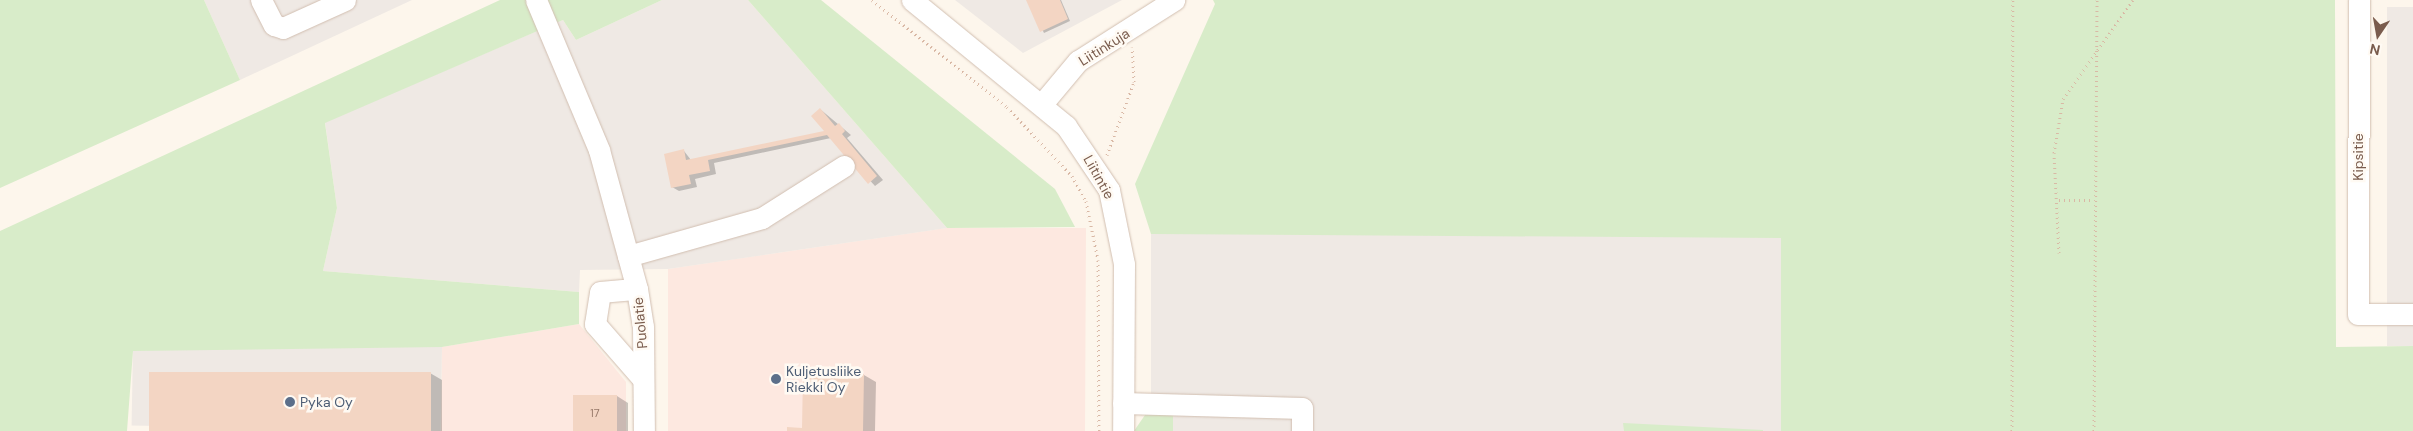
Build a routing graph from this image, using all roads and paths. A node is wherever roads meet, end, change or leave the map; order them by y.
1 (261, 0) edge
2 (345, 0) edge
3 (536, 0) edge
4 (872, 0) edge
5 (912, 0) edge
6 (1174, 0) edge
7 (2013, 0) edge
8 (2097, 0) edge
9 (2133, 0) edge
10 (2359, 0) edge
11 (1126, 33) junction
12 (2098, 46) junction
13 (1042, 104) junction
14 (1094, 163) junction
15 (844, 166) dead end
16 (1072, 176) junction
17 (2059, 200) junction
18 (2094, 200) junction
19 (2060, 253) dead end
20 (628, 256) junction
21 (637, 289) junction
22 (2413, 314) edge
23 (643, 379) junction
24 (1123, 403) junction
25 (644, 431) edge
26 (1099, 431) edge
27 (1123, 431) edge
28 (1302, 431) edge
29 (2012, 431) edge
30 (2094, 431) edge

1 - 2 street
3 - 20 street
4 - 16 path
5 - 13 street, Liitintie
6 - 11 street, Liitinkuja
7 - 29 path
8 - 12 path
9 - 12 path
10 - 22 street, Kipsitie
11 - 13 street, Liitinkuja
11 - 14 path
12 - 17 path
12 - 18 path
13 - 14 street, Liitintie
14 - 16 path
14 - 24 street, Liitintie
15 - 20 street
16 - 26 path
17 - 18 path
17 - 19 path
18 - 30 path
20 - 21 street
21 - 23 street, Puolatie
21 - 23 street, Puolatie
23 - 25 street, Puolatie
24 - 27 street, Liitintie
24 - 28 street

